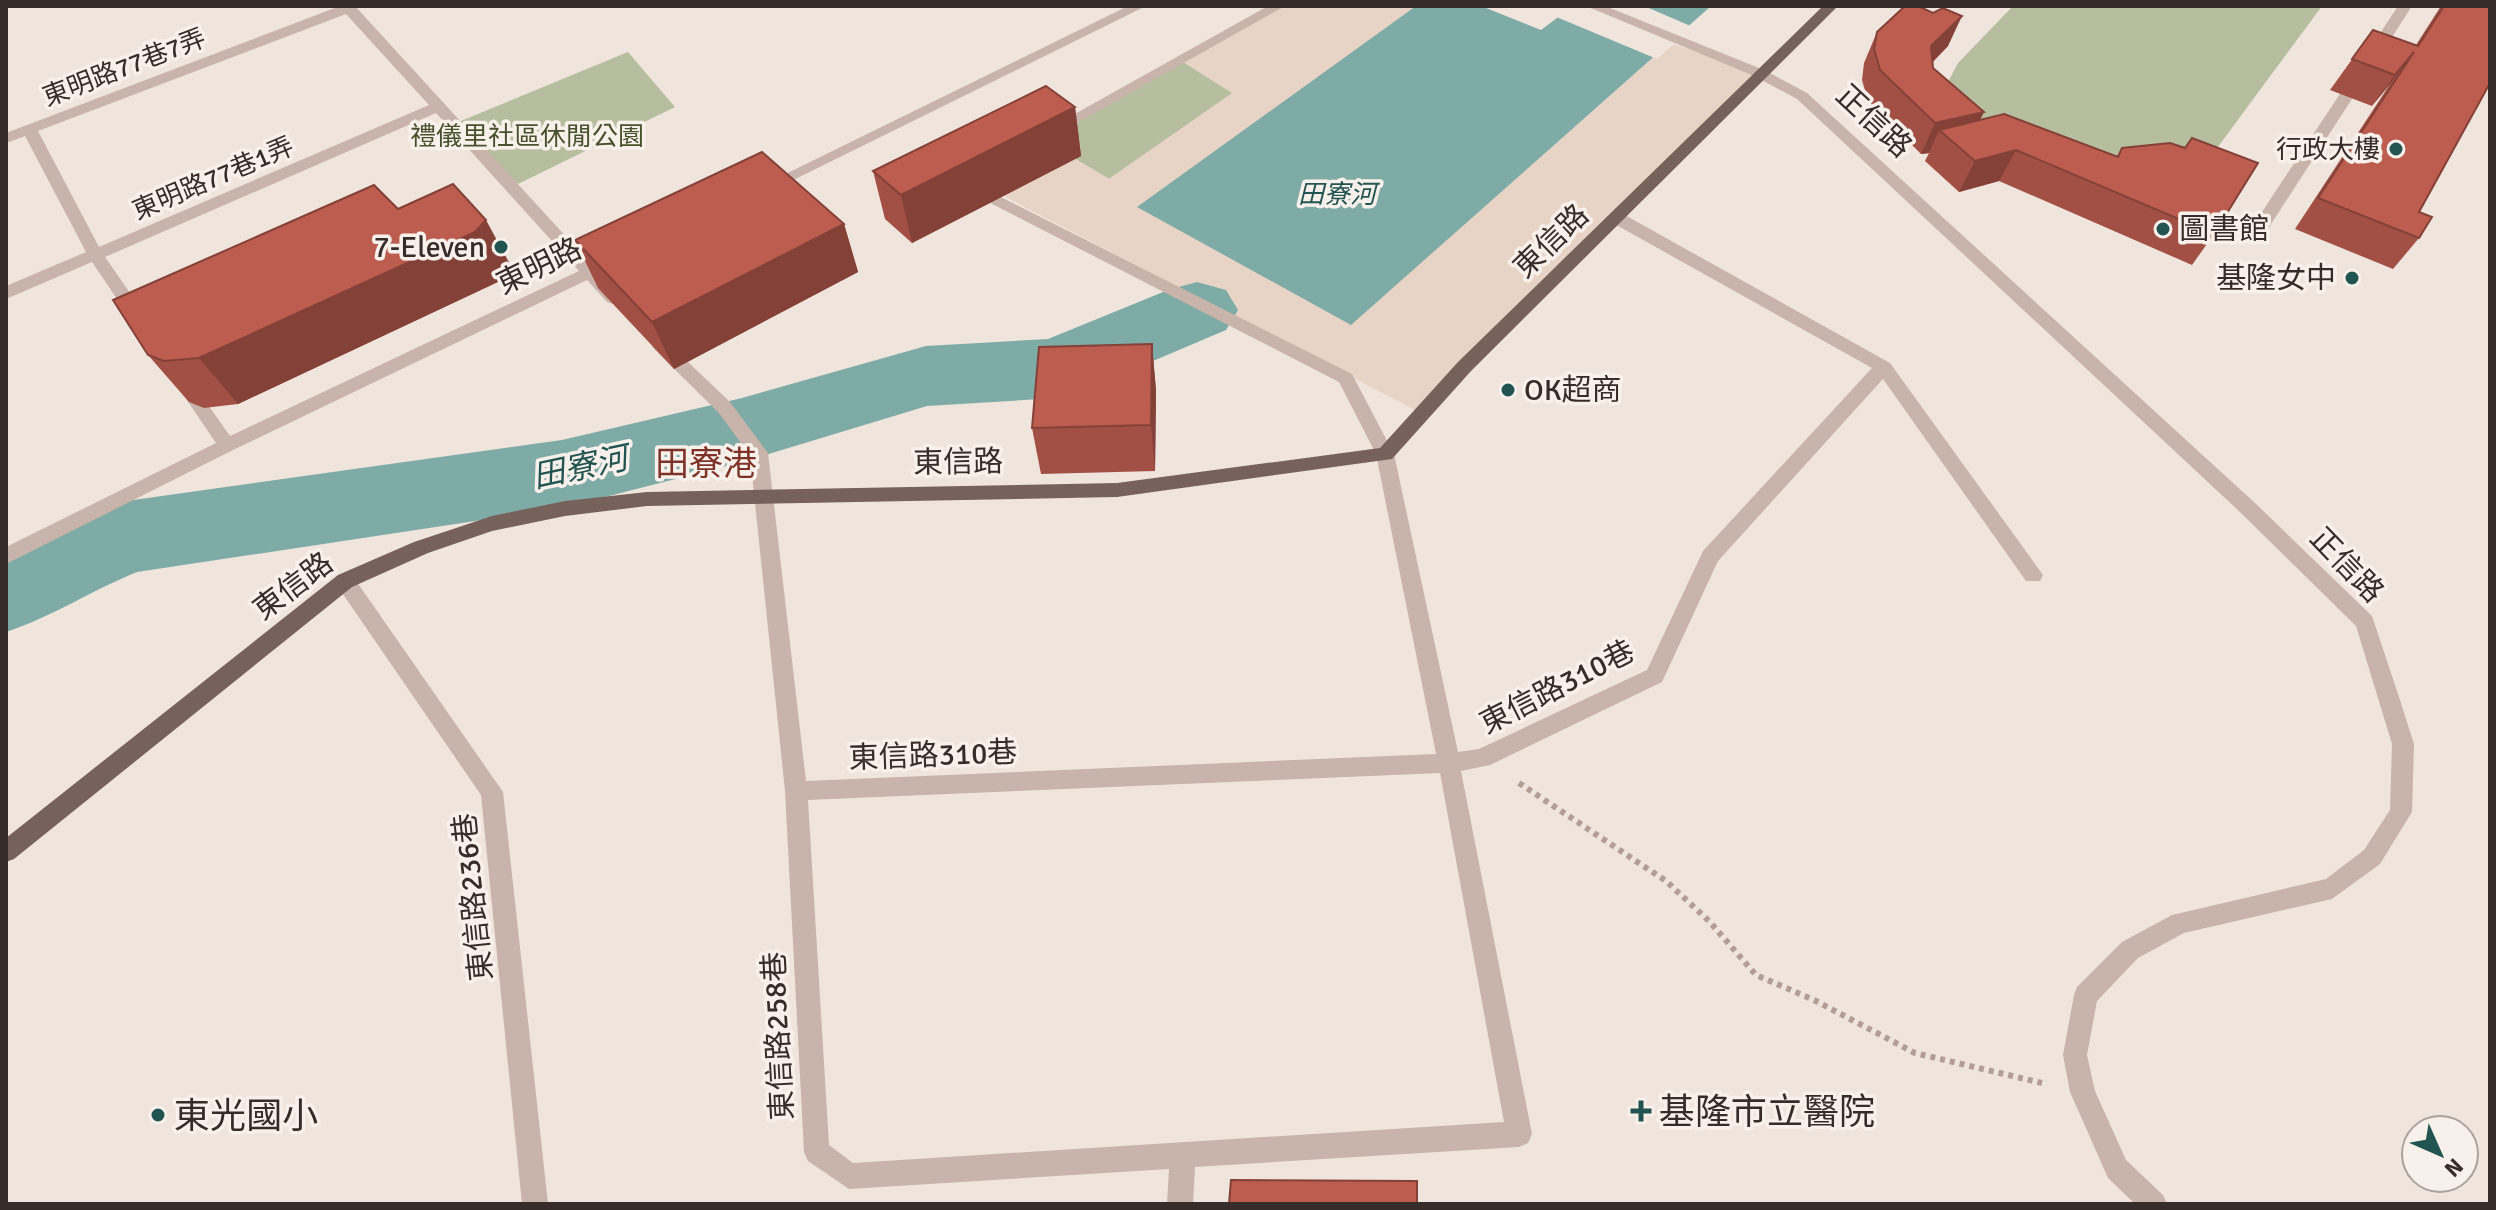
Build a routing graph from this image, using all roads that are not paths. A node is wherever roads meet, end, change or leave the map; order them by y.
1 (1139, 6) edge
2 (1278, 6) edge
3 (1593, 6) edge
4 (1831, 6) edge
5 (2405, 6) edge
6 (348, 7) edge
7 (1759, 73) junction
8 (438, 107) junction
9 (29, 129) junction
10 (6, 138) edge
11 (1040, 138) edge
12 (985, 168) edge
13 (743, 198) edge
14 (1617, 218) junction
15 (2258, 231) dead end
16 (95, 255) junction
17 (616, 260) edge
18 (588, 273) junction
19 (6, 293) edge
20 (622, 307) edge
21 (645, 329) edge
22 (148, 331) edge
23 (1884, 367) junction
24 (174, 369) edge
25 (227, 445) junction
26 (1385, 454) junction
27 (766, 495) junction
28 (6, 556) edge
29 (2033, 575) dead end
30 (345, 581) junction
31 (1449, 763) junction
32 (796, 791) junction
33 (6, 852) edge
34 (1183, 1156) junction
35 (535, 1204) edge
36 (1180, 1204) edge
37 (2154, 1204) edge

1 - 13 street
2 - 11 street
3 - 7 street, 正信路
4 - 7 main road, 東信路
5 - 15 street
6 - 8 street
6 - 9 street, 東明路77巷7弄
7 - 14 main road, 東信路
7 - 37 street, 正信路
8 - 16 street, 東明路77巷1弄
8 - 18 street
9 - 10 street, 東明路77巷7弄
9 - 16 street
12 - 26 street
14 - 23 street
14 - 26 main road, 東信路
16 - 19 street, 東明路77巷1弄
16 - 22 street
17 - 18 street, 東明路
18 - 20 street
18 - 25 street, 東明路
21 - 27 street, 東信路258巷
23 - 29 street
23 - 31 street, 東信路310巷
24 - 25 street
25 - 28 street, 東明路
26 - 27 main road, 東信路
26 - 31 street
27 - 30 main road, 東信路
27 - 32 street, 東信路258巷
30 - 33 main road, 東信路
30 - 35 street, 東信路236巷
31 - 32 street, 東信路310巷
31 - 34 street, 東信路258巷
32 - 34 street, 東信路258巷
34 - 36 street

